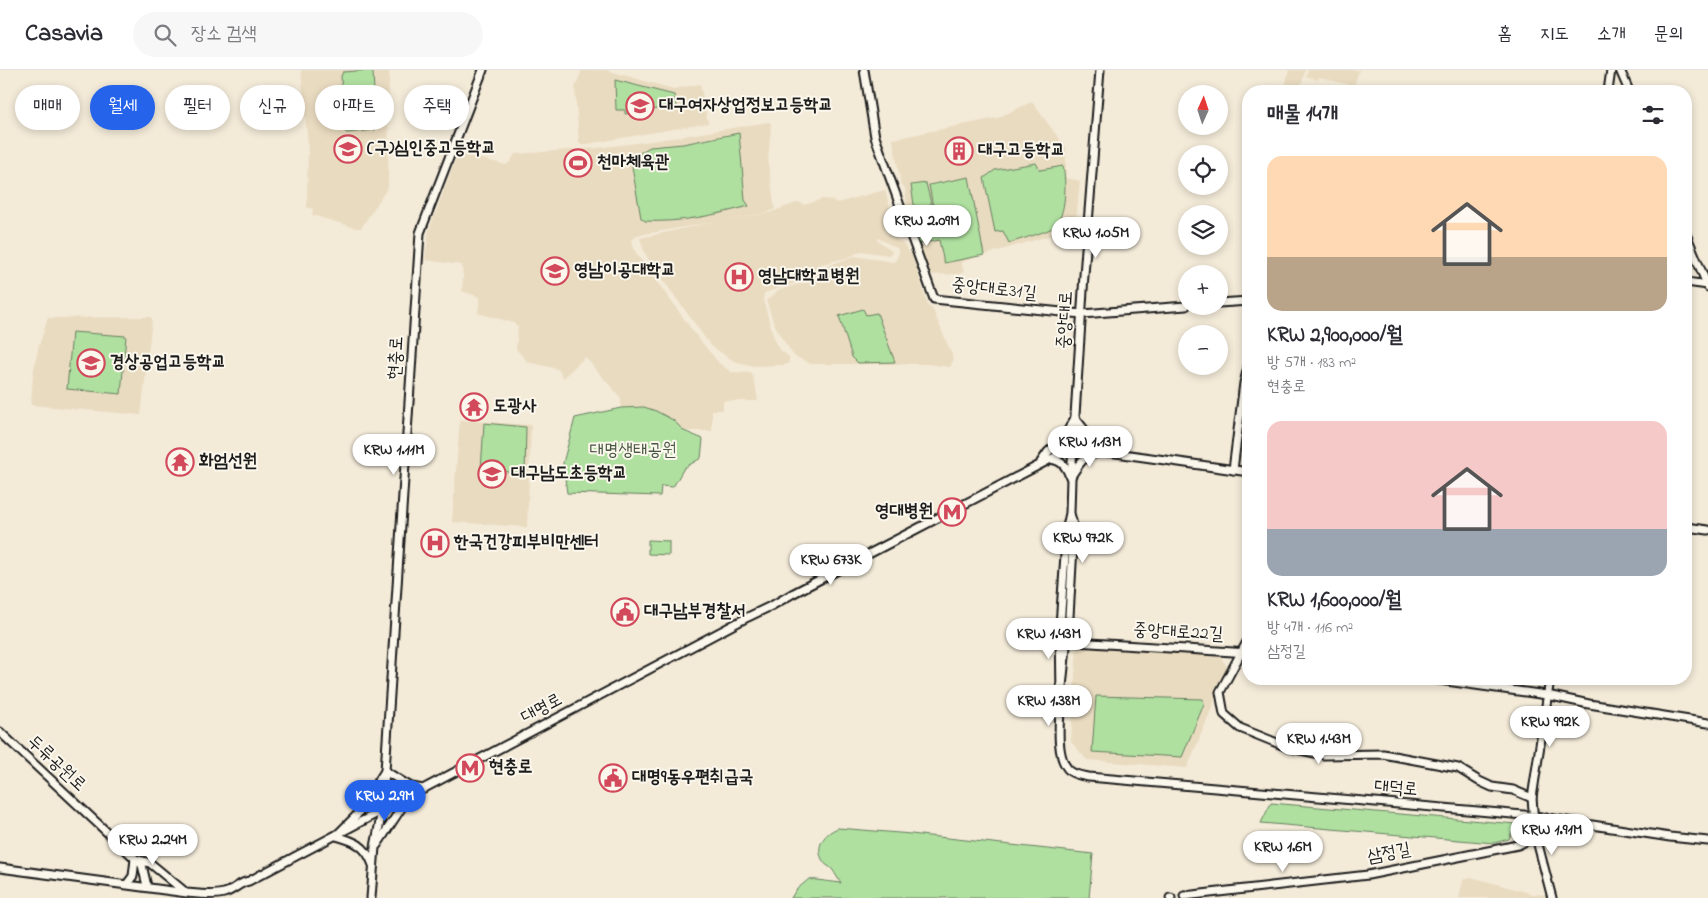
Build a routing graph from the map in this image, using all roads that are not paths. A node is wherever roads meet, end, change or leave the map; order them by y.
1 (483, 70) edge
2 (864, 70) edge
3 (1100, 70) edge
4 (1611, 70) edge
5 (1620, 70) edge
6 (1609, 85) edge
7 (1625, 85) edge
8 (1692, 248) edge
9 (1692, 283) edge
10 (1708, 286) edge
11 (1242, 301) edge
12 (1228, 302) edge
13 (1178, 307) edge
14 (1082, 314) junction
15 (1242, 399) edge
16 (1075, 418) junction
17 (1074, 446) junction
18 (1104, 451) junction
19 (1051, 458) junction
20 (1039, 464) junction
21 (1233, 470) junction
22 (1242, 471) edge
23 (1071, 479) junction
24 (1692, 529) edge
25 (1708, 530) edge
26 (1075, 642) dead end
27 (1242, 652) edge
28 (1242, 657) edge
29 (1475, 685) edge
30 (1549, 685) edge
31 (1547, 695) junction
32 (1708, 723) edge
33 (0, 732) edge
34 (1062, 756) joint
35 (385, 772) junction
36 (424, 789) junction
37 (409, 798) junction
38 (1529, 798) junction
39 (382, 811) junction
40 (1534, 816) junction
41 (1535, 833) junction
42 (336, 836) junction
43 (1708, 840) edge
44 (375, 848) junction
45 (135, 859) junction
46 (374, 866) junction
47 (0, 868) edge
48 (127, 884) junction
49 (146, 886) junction
50 (186, 894) edge
51 (1184, 896) dead end
52 (371, 898) edge
53 (1552, 898) edge

1 - 35 main road, 현충로
2 - 14 main road, 중앙대로31길
3 - 14 main road, 중앙대로
4 - 6 main road
5 - 7 main road
8 - 10 main road
9 - 10 main road
11 - 12 main road
13 - 14 main road
14 - 16 main road, 중앙대로
15 - 21 main road
16 - 17 main road, 중앙대로
16 - 18 main road
16 - 20 main road
17 - 18 main road
17 - 19 main road, 대명로
17 - 23 main road, 중앙대로
18 - 21 main road
18 - 23 main road
19 - 20 main road, 대명로
19 - 23 main road
20 - 36 main road, 대명로
21 - 22 main road
23 - 34 main road, 중앙대로
24 - 25 main road
26 - 27 main road, 중앙대로22길
28 - 38 main road
29 - 31 main road
30 - 31 main road
31 - 32 main road
31 - 38 main road
33 - 45 main road, 두류공원로
34 - 40 main road, 대덕로
35 - 36 main road
35 - 39 main road, 현충로
35 - 42 main road
36 - 37 main road, 대명로
37 - 39 main road, 대명로
37 - 44 main road
38 - 40 main road
39 - 42 main road, 대명로
39 - 44 main road, 현충로
40 - 41 main road
40 - 43 main road, 대덕로
41 - 51 main road, 삼정길
41 - 53 main road
42 - 46 main road
42 - 50 main road, 대명로
44 - 46 main road, 현충로
45 - 48 main road
45 - 49 main road, 두류공원로
45 - 50 main road
46 - 52 main road, 현충로
47 - 48 main road, 대명로
48 - 49 main road, 대명로
49 - 50 main road, 대명로

